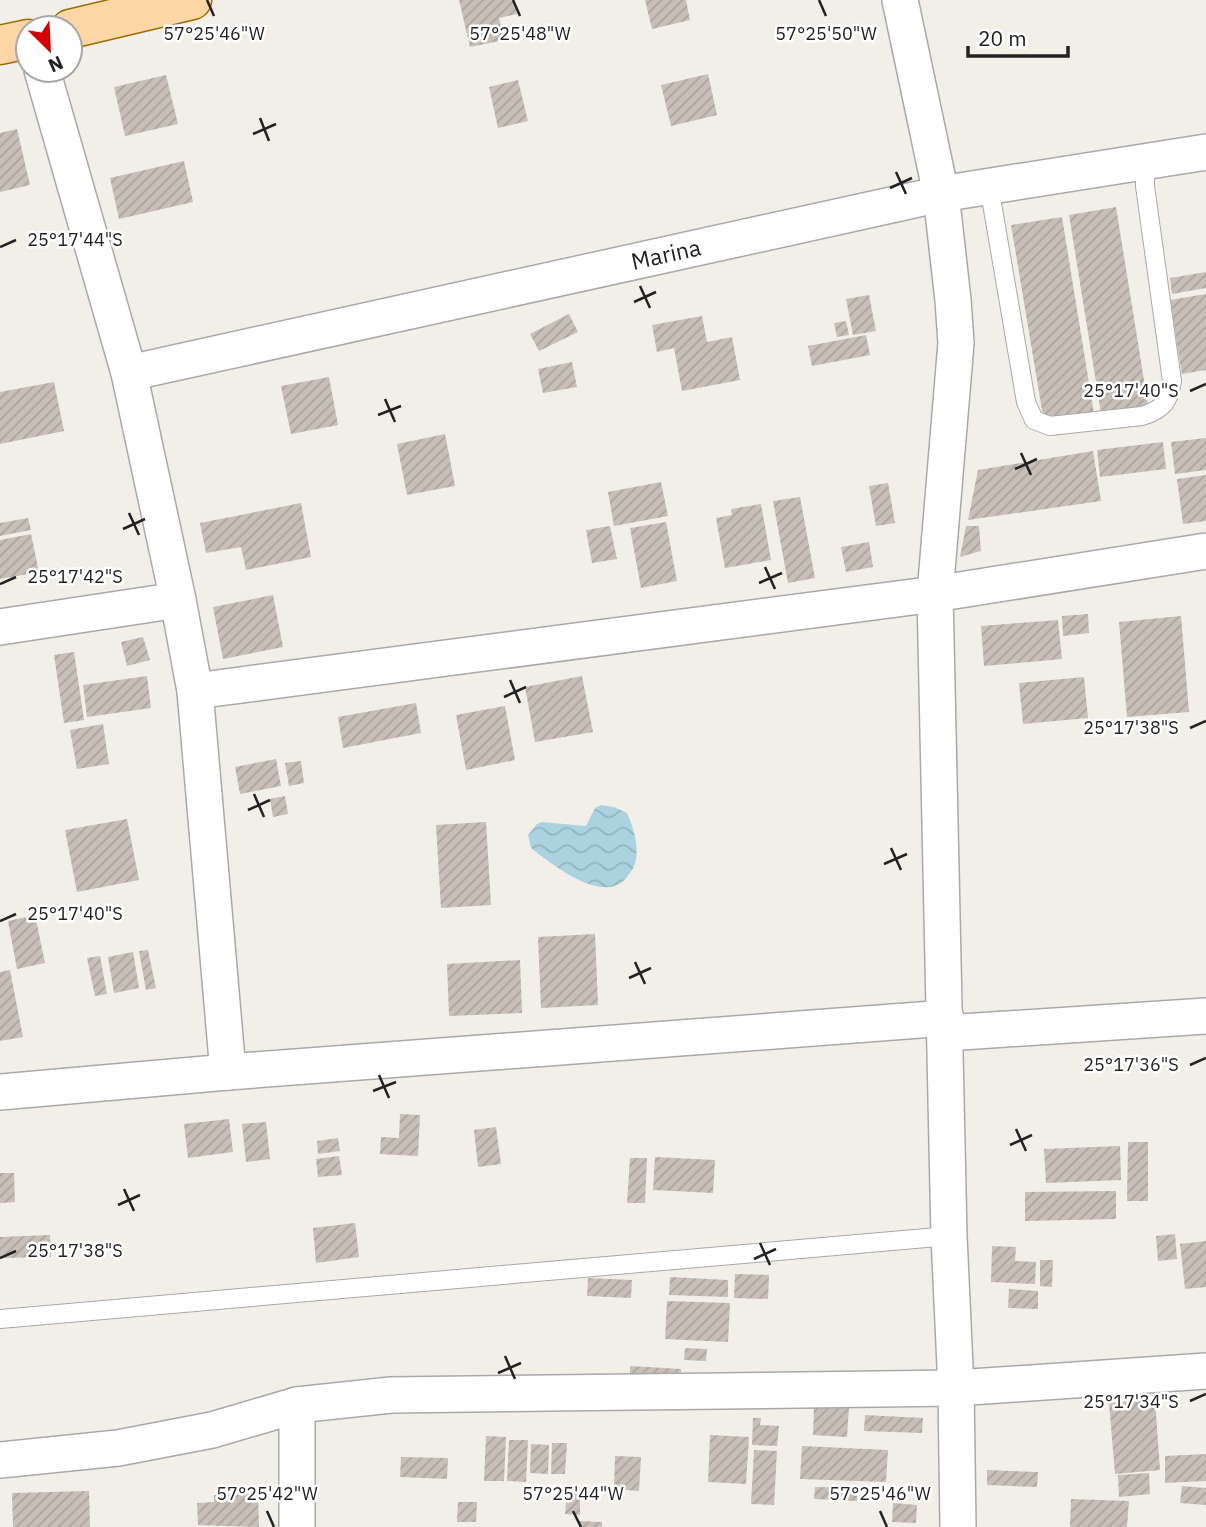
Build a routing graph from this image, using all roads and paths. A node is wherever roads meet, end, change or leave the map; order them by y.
1 (900, 0) edge
2 (181, 1) edge
3 (84, 25) edge
4 (47, 84) edge
5 (1206, 152) edge
6 (1145, 162) junction
7 (989, 186) junction
8 (941, 194) junction
9 (129, 373) junction
10 (1206, 551) edge
11 (935, 594) junction
12 (178, 600) junction
13 (0, 627) edge
14 (195, 691) junction
15 (1206, 1016) edge
16 (946, 1026) junction
17 (228, 1072) junction
18 (0, 1092) edge
19 (949, 1236) junction
20 (0, 1319) edge
21 (1206, 1371) edge
22 (956, 1388) junction
23 (297, 1405) junction
24 (0, 1460) edge
25 (297, 1527) edge
26 (958, 1527) edge

1 - 8 street
2 - 3 main road
4 - 9 street
5 - 6 street, Marina
6 - 7 street, Marina
6 - 7 lane
7 - 8 street, Marina
8 - 9 street, Marina
8 - 11 street
9 - 12 street
10 - 11 street
11 - 14 street
11 - 16 street
12 - 13 street
12 - 14 street
14 - 17 street
15 - 16 street
16 - 17 street
16 - 19 street
17 - 18 street
19 - 20 lane
19 - 22 street
21 - 22 street
22 - 23 street
22 - 26 street
23 - 24 street
23 - 25 street

